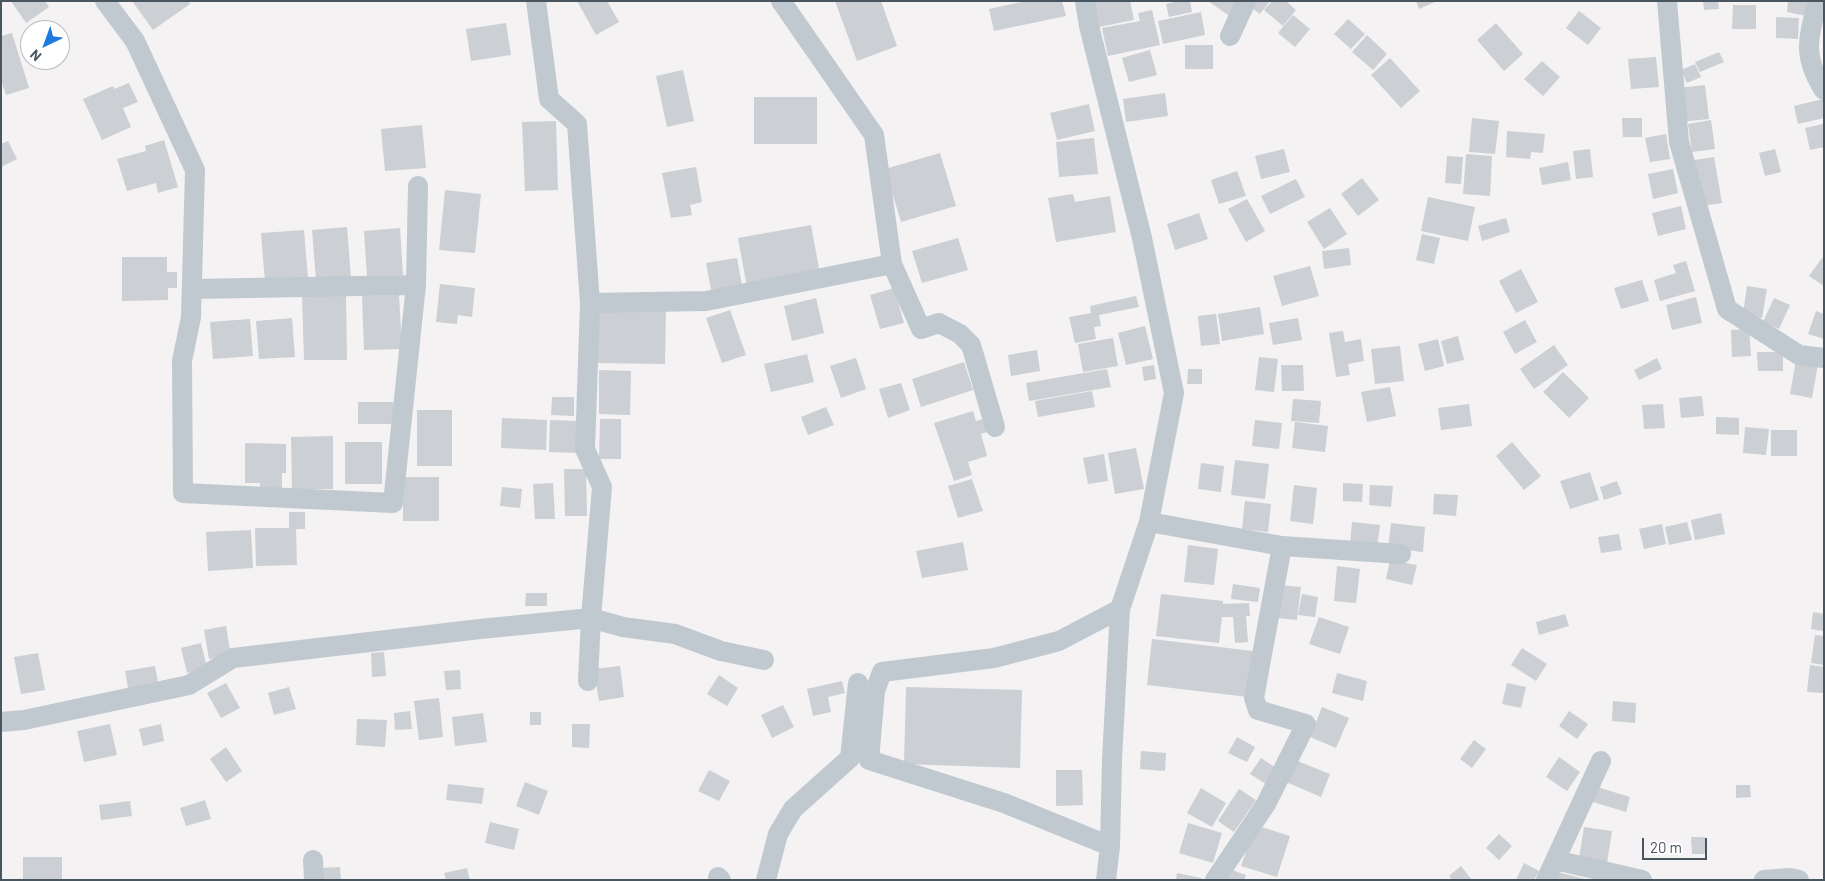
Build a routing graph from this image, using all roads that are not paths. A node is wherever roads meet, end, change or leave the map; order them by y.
1 (105, 1) edge
2 (536, 1) edge
3 (781, 1) edge
4 (1085, 1) edge
5 (1246, 1) edge
6 (1667, 1) edge
7 (1818, 1) edge
8 (1230, 36) dead end
9 (1824, 90) edge
10 (418, 186) dead end
11 (892, 264) junction
12 (416, 285) junction
13 (192, 289) junction
14 (590, 303) junction
15 (1824, 358) edge
16 (996, 427) dead end
17 (1149, 522) junction
18 (1282, 546) junction
19 (1401, 554) dead end
20 (1120, 609) junction
21 (591, 618) junction
22 (764, 660) dead end
23 (588, 682) dead end
24 (858, 683) dead end
25 (1, 722) edge
26 (1601, 761) dead end
27 (1110, 846) junction
28 (1555, 860) junction
29 (766, 880) edge
30 (1106, 880) edge
31 (1214, 880) edge
32 (1546, 880) edge
33 (1642, 880) edge
34 (1764, 880) edge
35 (1799, 880) edge

1 - 13 street
2 - 14 street
3 - 11 street
4 - 17 street
5 - 8 street
6 - 15 street
7 - 9 street
10 - 12 street
11 - 14 street
11 - 16 street
12 - 13 street
12 - 13 street
14 - 21 street
17 - 18 street
17 - 20 street
18 - 19 street
18 - 31 street
20 - 27 street
20 - 27 street
21 - 22 street
21 - 23 street
21 - 25 street
24 - 29 street
26 - 28 street
27 - 30 street
28 - 32 street
28 - 33 street
34 - 35 street

